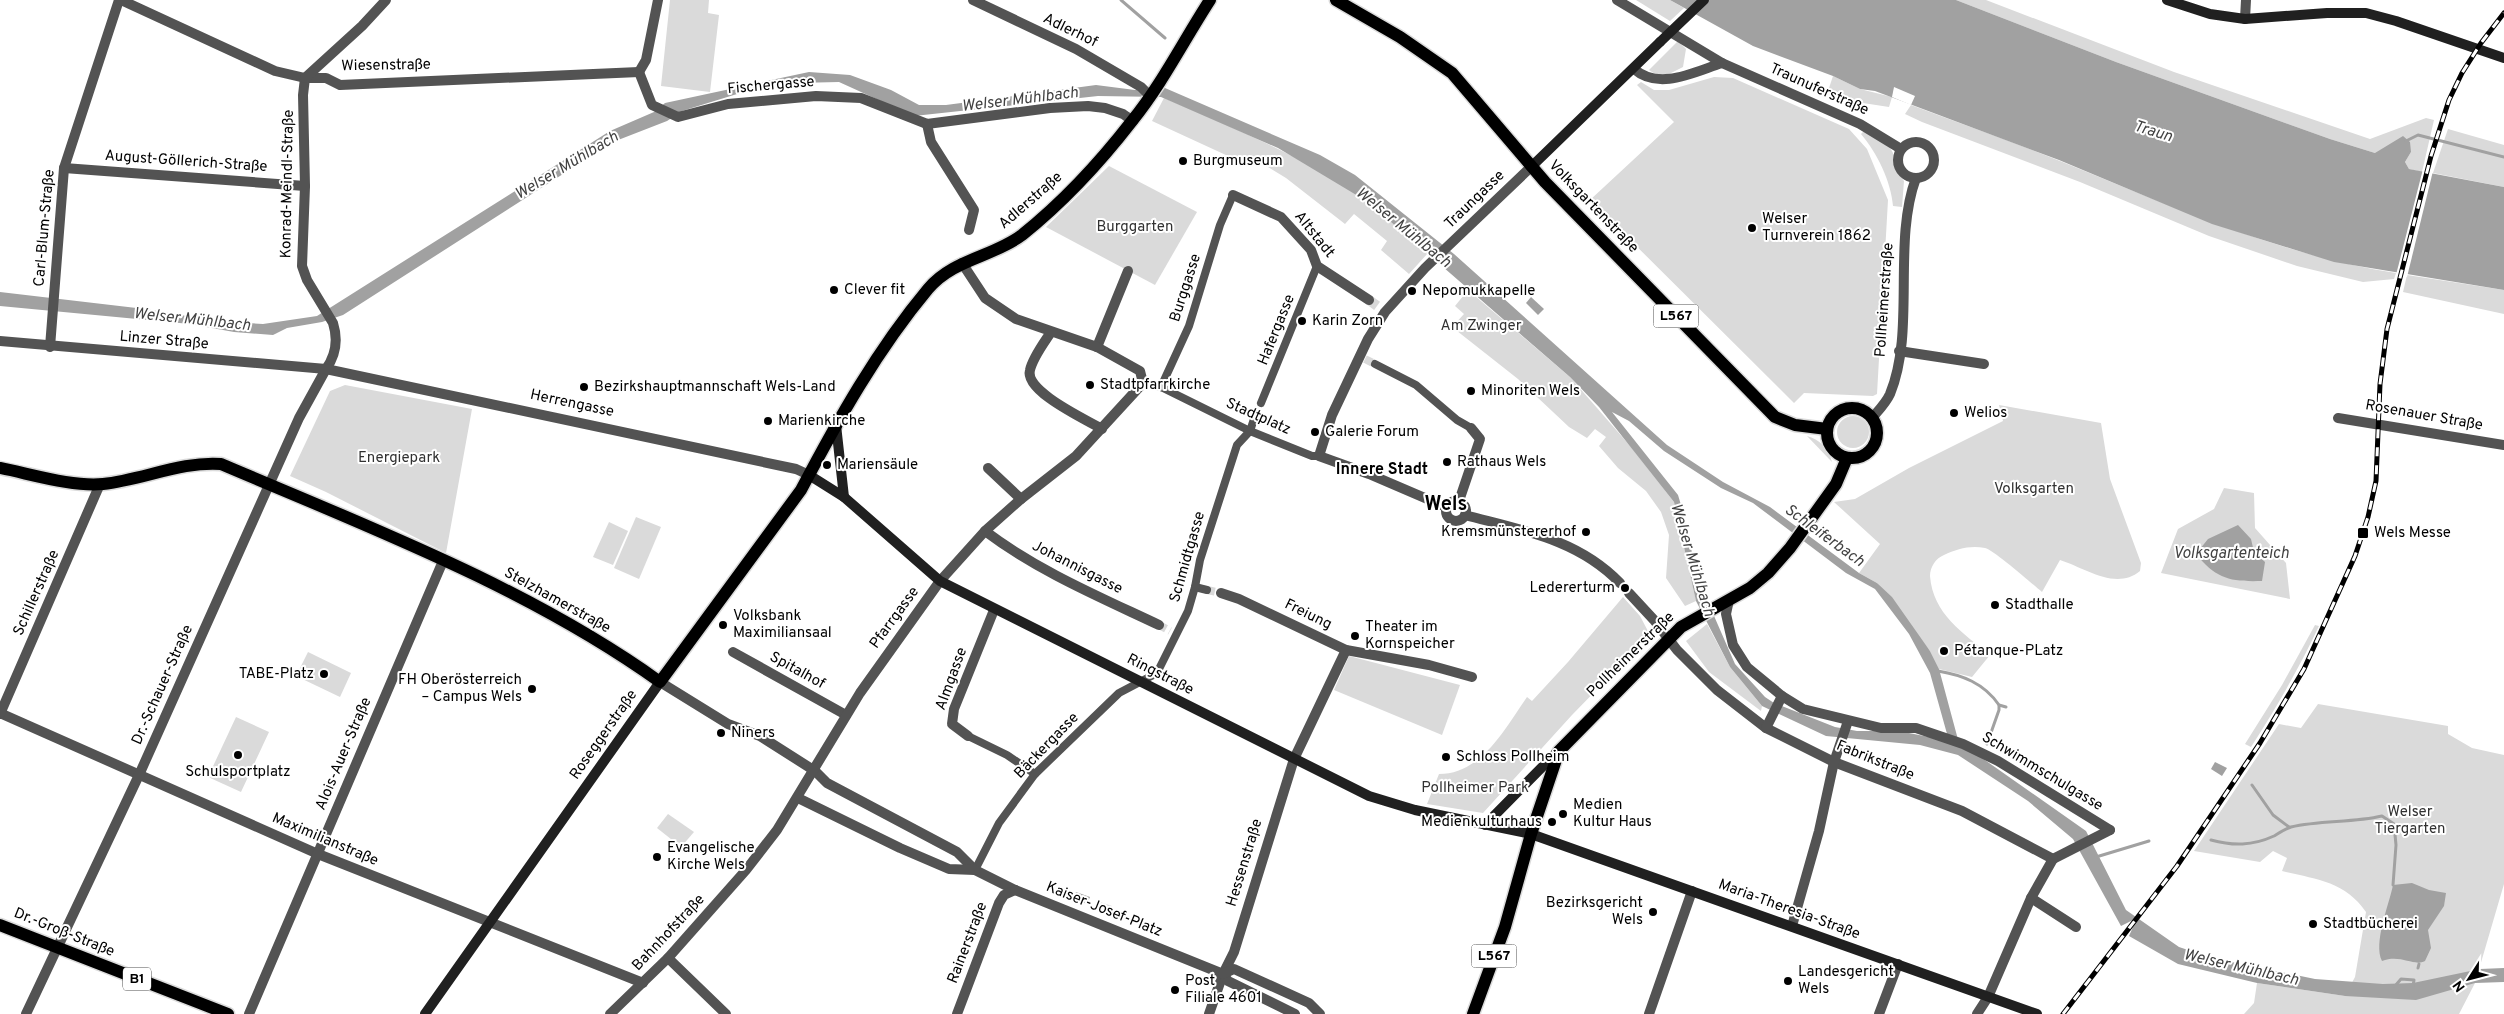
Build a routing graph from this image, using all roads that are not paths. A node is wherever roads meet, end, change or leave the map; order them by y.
1 (120, 0) edge
2 (386, 0) edge
3 (658, 0) edge
4 (973, 0) edge
5 (1210, 0) edge
6 (1336, 0) edge
7 (1617, 0) edge
8 (1704, 0) edge
9 (2167, 0) edge
10 (2246, 0) edge
11 (2245, 19) junction
12 (2504, 58) edge
13 (1722, 63) junction
14 (1634, 69) junction
15 (639, 72) junction
16 (305, 78) junction
17 (1148, 92) junction
18 (1133, 120) junction
19 (927, 124) junction
20 (1901, 149) junction
21 (1531, 167) junction
22 (64, 168) junction
23 (1916, 178) junction
24 (306, 186) junction
25 (1233, 195) joint
26 (969, 230) dead end
27 (962, 263) junction
28 (1317, 266) junction
29 (1128, 271) dead end
30 (1369, 300) tunnel mouth
31 (1051, 332) junction
32 (0, 341) edge
33 (1097, 346) junction
34 (50, 347) junction
35 (1899, 351) junction
36 (1375, 364) tunnel mouth
37 (1984, 364) dead end
38 (326, 369) junction
39 (1143, 383) junction
40 (1160, 387) junction
41 (1261, 403) tunnel mouth
42 (1255, 416) tunnel mouth
43 (1872, 418) junction
44 (2338, 418) dead end
45 (836, 426) junction
46 (1471, 428) joint
47 (1102, 429) junction
48 (1827, 429) junction
49 (1250, 431) junction
50 (2504, 445) edge
51 (1319, 456) junction
52 (1847, 458) junction
53 (0, 468) edge
54 (988, 468) dead end
55 (809, 475) junction
56 (100, 484) junction
57 (270, 485) junction
58 (844, 497) junction
59 (1021, 499) junction
60 (1459, 501) junction
61 (1446, 507) junction
62 (1465, 514) junction
63 (985, 531) junction
64 (443, 561) junction
65 (940, 581) junction
66 (1620, 583) dead end
67 (1195, 587) junction
68 (1206, 590) tunnel mouth
69 (1221, 593) tunnel mouth
70 (1629, 593) dead end
71 (1729, 600) junction
72 (994, 610) junction
73 (1159, 625) tunnel mouth
74 (1668, 639) junction
75 (1346, 650) junction
76 (734, 652) dead end
77 (1472, 677) dead end
78 (660, 682) junction
79 (1141, 683) junction
80 (1780, 700) junction
81 (0, 714) edge
82 (846, 715) junction
83 (1846, 723) junction
84 (1768, 725) junction
85 (968, 736) joint
86 (1559, 751) junction
87 (1294, 759) junction
88 (1834, 762) junction
89 (814, 771) junction
90 (1035, 774) junction
91 (140, 775) junction
92 (798, 798) junction
93 (1485, 825) junction
94 (1531, 834) junction
95 (318, 854) junction
96 (2053, 859) junction
97 (975, 870) junction
98 (1014, 890) junction
99 (1692, 891) junction
100 (2031, 898) junction
101 (490, 923) junction
102 (0, 924) edge
103 (1792, 926) junction
104 (2076, 927) dead end
105 (58, 948) junction
106 (668, 958) junction
107 (1898, 964) junction
108 (1222, 974) junction
109 (643, 983) junction
110 (1988, 997) junction
111 (26, 1014) edge
112 (228, 1014) edge
113 (249, 1014) edge
114 (425, 1014) edge
115 (610, 1014) edge
116 (726, 1014) edge
117 (957, 1014) edge
118 (1210, 1014) edge
119 (1295, 1014) edge
120 (1320, 1014) edge
121 (1473, 1014) edge
122 (1649, 1014) edge
123 (1879, 1014) edge
124 (1977, 1014) edge
125 (2037, 1014) edge

1 - 16 street, Wiesenstraße
1 - 22 street, Carl-Blum-Straße
2 - 16 street
3 - 15 street
4 - 17 street, Adlerhof
5 - 17 main road, Adlerstraße
6 - 21 main road, Volksgartenstraße
7 - 13 street, Traunuferstraße
8 - 14 main road, Traungasse, bridge
9 - 11 main road
10 - 11 street
11 - 12 main road
13 - 14 street
13 - 20 street, Traunuferstraße
14 - 21 main road, Traungasse
15 - 16 street, Wiesenstraße
15 - 19 street, Fischergasse
16 - 24 street, Konrad-Meindl-Straße
17 - 18 main road, Adlerstraße
18 - 19 street, Fischergasse
18 - 27 main road, Adlerstraße
19 - 26 street
20 - 23 street
20 - 23 street
21 - 48 main road, Volksgartenstraße / L567
21 - 51 street, Traungasse
22 - 24 street, August-Göllerich-Straße
22 - 34 street, Carl-Blum-Straße
23 - 35 street, Pollheimerstraße
24 - 38 street, Konrad-Meindl-Straße
25 - 28 street, Altstadt
25 - 40 street, Burggasse
27 - 31 street
27 - 45 main road, Adlerstraße
28 - 30 street, Altstadt
28 - 41 street, Hafergasse
29 - 33 street
31 - 33 street
31 - 47 street
32 - 34 street, Linzer Straße
33 - 39 street
34 - 38 street, Linzer Straße
35 - 37 street
35 - 43 street, Pollheimerstraße
36 - 46 street
38 - 55 street, Herrengasse
38 - 57 street, Dr.-Schauer-Straße
39 - 40 street, Stadtplatz
39 - 47 street, Pfarrgasse
40 - 49 street, Stadtplatz
42 - 49 street
43 - 48 main road
43 - 52 main road
44 - 50 street, Rosenauer Straße
45 - 55 main road, Adlerstraße
45 - 58 main road
46 - 60 street
47 - 59 street, Pfarrgasse
48 - 52 main road
49 - 51 street, Stadtplatz
49 - 67 street, Schmidtgasse
51 - 61 street, Stadtplatz
52 - 71 main road, Pollheimerstraße / L567
53 - 56 main road, Stelzhamerstraße
54 - 59 street
55 - 58 main road, Ringstraße
55 - 78 main road, Roseggerstraße
56 - 57 main road, Stelzhamerstraße
56 - 81 street, Schillerstraße
57 - 64 main road, Stelzhamerstraße
57 - 91 street, Dr.-Schauer-Straße
58 - 65 main road, Ringstraße
59 - 63 street, Pfarrgasse
60 - 61 street
60 - 62 street
61 - 62 street, Stadtplatz
62 - 66 street, Stadtplatz
63 - 65 street, Pfarrgasse
63 - 73 street, Johannisgasse
64 - 78 main road, Stelzhamerstraße
64 - 95 street, Alois-Auer-Straße
65 - 72 main road, Ringstraße
65 - 82 street, Pfarrgasse
67 - 68 street
67 - 79 street, Schmidtgasse
69 - 75 street, Freiung
70 - 74 street
71 - 74 main road, Pollheimerstraße / L567
71 - 80 street, Schwimmschulgasse
72 - 79 main road, Ringstraße
72 - 85 street, Almgasse
74 - 84 street, Fabrikstraße
74 - 86 main road, Pollheimerstraße / L567
75 - 77 street, Freiung
75 - 87 street, Hessenstraße
76 - 82 street, Spitalhof
78 - 89 street, Stelzhamerstraße
78 - 101 main road, Roseggerstraße
79 - 87 main road, Ringstraße
79 - 90 street, Bäckergasse
80 - 83 street, Schwimmschulgasse
80 - 84 street
81 - 91 street, Maximilianstraße
82 - 89 street, Pfarrgasse
83 - 88 street
83 - 96 street, Schwimmschulgasse
84 - 88 street, Fabrikstraße
85 - 90 street, Almgasse
86 - 93 main road, Pollheimerstraße
86 - 94 main road, Pollheimerstraße / L567
87 - 93 main road, Ringstraße
87 - 108 street, Hessenstraße
88 - 96 street, Fabrikstraße
88 - 103 street
89 - 92 street, Bahnhofstraße
89 - 97 street, Kaiser-Josef-Platz
90 - 97 street, Bäckergasse
91 - 95 street, Maximilianstraße
91 - 105 street, Dr.-Schauer-Straße
92 - 97 street, Kaiser-Josef-Platz
92 - 106 street, Bahnhofstraße
93 - 94 main road, Ringstraße
94 - 99 main road, Maria-Theresia-Straße
94 - 121 main road, L567
95 - 101 street, Maximilianstraße
95 - 113 street, Alois-Auer-Straße
96 - 100 street
97 - 98 street, Kaiser-Josef-Platz
98 - 108 street, Kaiser-Josef-Platz
98 - 117 street, Rainerstraße
99 - 103 main road, Maria-Theresia-Straße
99 - 122 street
100 - 104 street
100 - 110 street
101 - 109 street, Maximilianstraße
101 - 114 main road, Roseggerstraße
102 - 105 main road, Dr.-Groß-Straße / B1
103 - 107 main road, Maria-Theresia-Straße
105 - 111 street, Dr.-Schauer-Straße
105 - 112 main road, Dr.-Groß-Straße / B1
106 - 109 street, Bahnhofstraße
106 - 116 street
107 - 110 main road, Maria-Theresia-Straße
107 - 123 street
108 - 118 street, Hessenstraße
108 - 119 street, Kaiser-Josef-Platz
108 - 120 street, Kaiser-Josef-Platz
109 - 115 street, Bahnhofstraße
110 - 124 street
110 - 125 main road, Maria-Theresia-Straße

